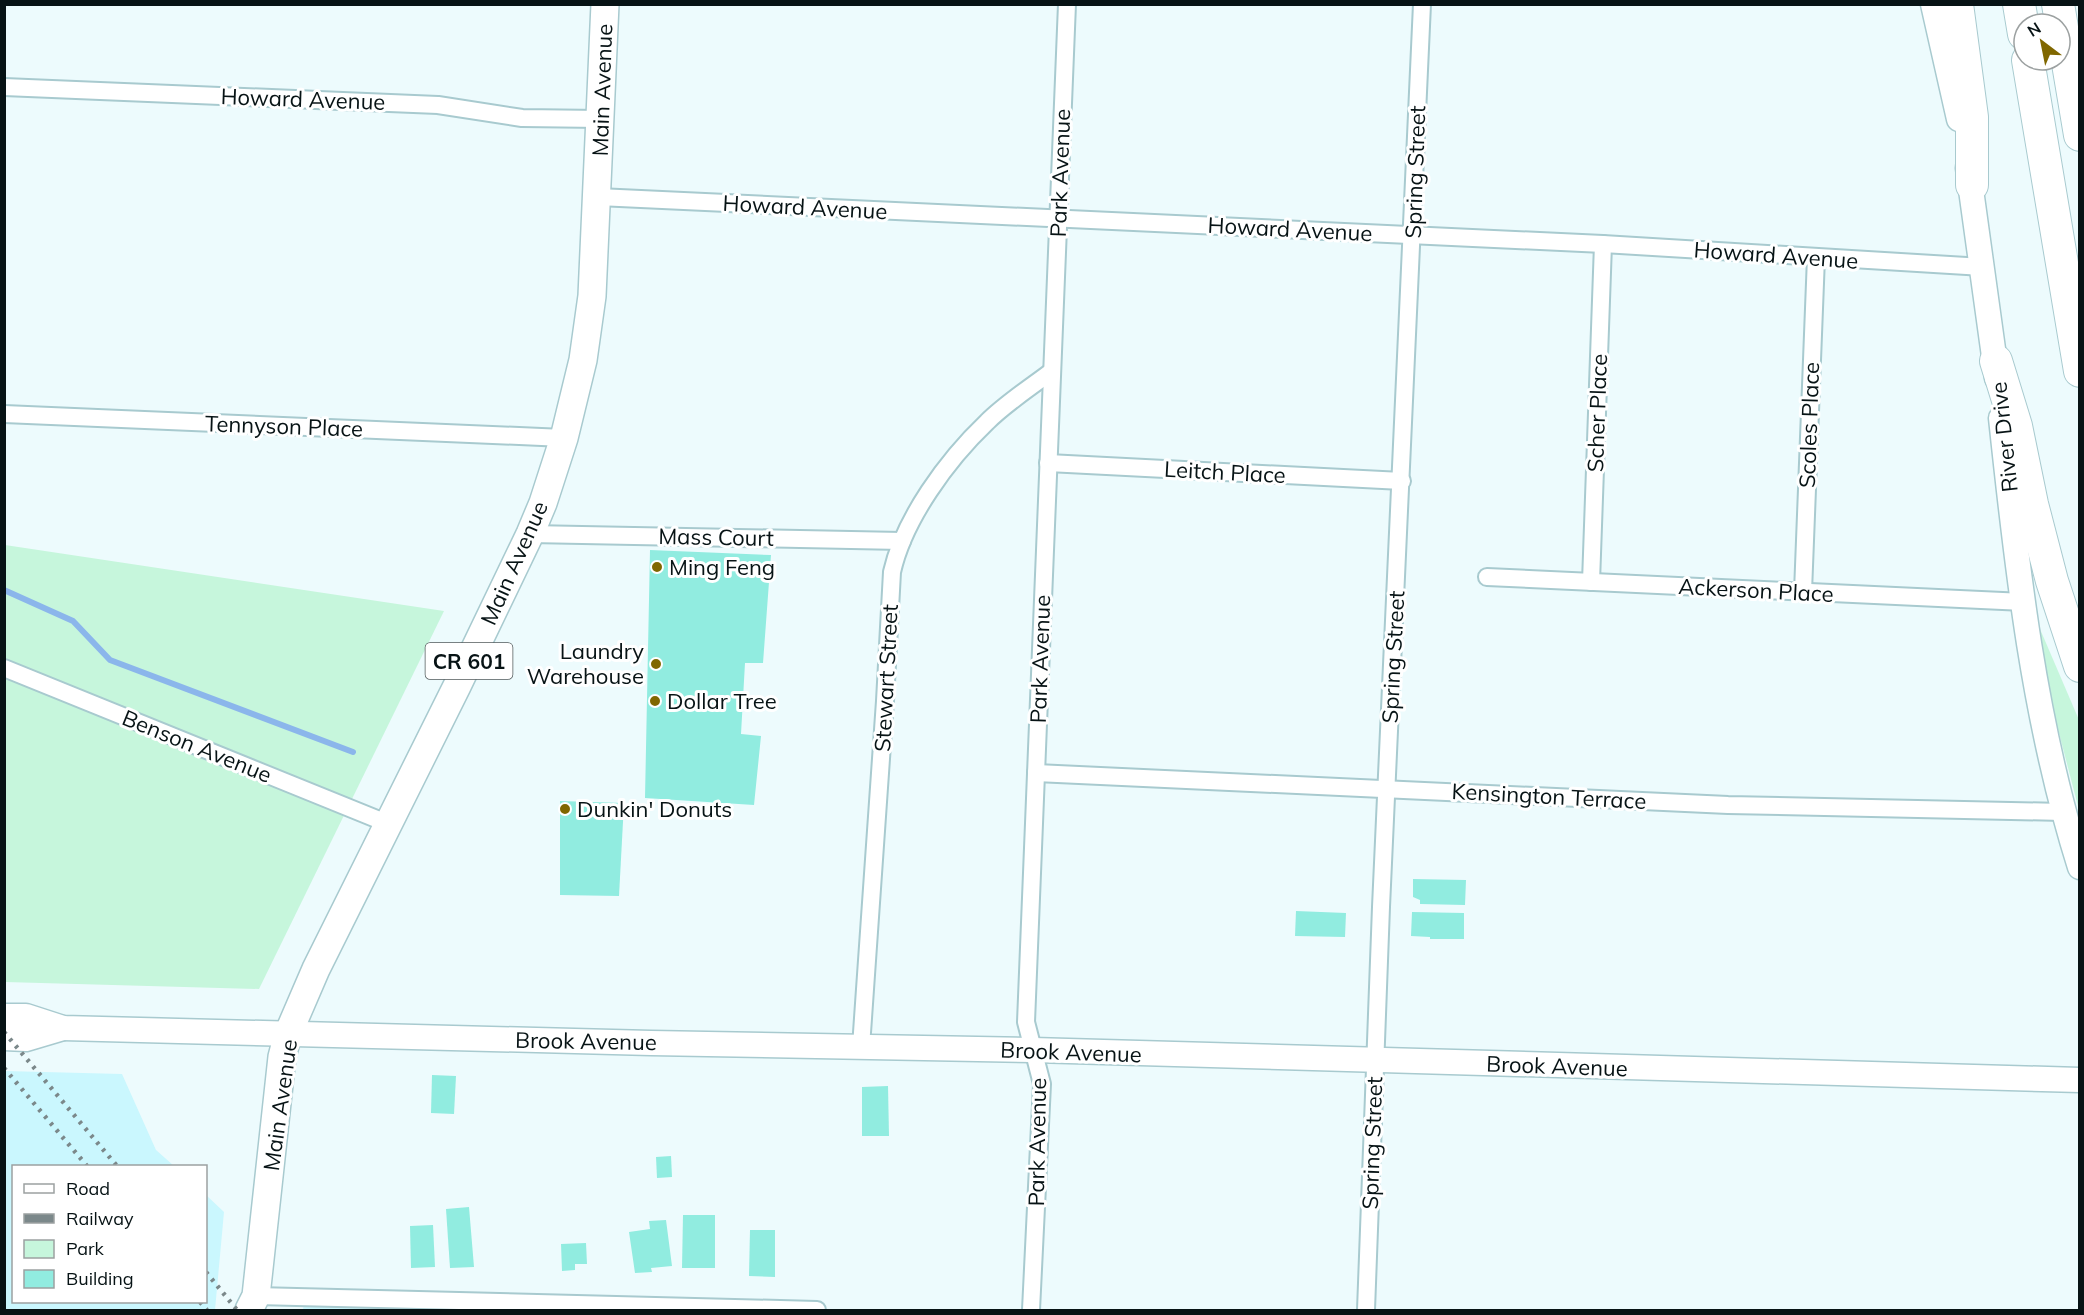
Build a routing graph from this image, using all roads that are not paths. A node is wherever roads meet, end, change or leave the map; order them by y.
1 (605, 4) edge
2 (1067, 4) edge
3 (1422, 4) edge
4 (1933, 4) edge
5 (1957, 4) edge
6 (2058, 4) edge
7 (2077, 4) edge
8 (2079, 14) edge
9 (2030, 72) edge
10 (4, 87) edge
11 (601, 119) junction
12 (2079, 135) edge
13 (1972, 185) junction
14 (598, 197) junction
15 (1058, 218) junction
16 (1413, 235) junction
17 (1603, 244) junction
18 (1816, 257) junction
19 (1983, 267) junction
20 (1996, 361) junction
21 (1052, 370) junction
22 (2079, 371) edge
23 (4, 414) edge
24 (564, 438) junction
25 (1048, 463) junction
26 (1402, 481) junction
27 (530, 534) junction
28 (902, 541) junction
29 (1487, 577) dead end
30 (1591, 582) junction
31 (1803, 592) junction
32 (2024, 603) junction
33 (2079, 666) edge
34 (4, 668) edge
35 (1036, 773) junction
36 (1387, 788) junction
37 (2063, 812) junction
38 (389, 824) junction
39 (2079, 867) edge
40 (4, 1016) edge
41 (63, 1028) junction
42 (288, 1034) junction
43 (4, 1038) edge
44 (861, 1047) junction
45 (1034, 1050) junction
46 (1376, 1060) junction
47 (2079, 1080) edge
48 (255, 1306) edge
49 (658, 1309) edge
50 (817, 1311) edge
51 (1031, 1311) edge
52 (1366, 1311) edge

1 - 11 main road, Main Avenue / CR 601
2 - 15 street, Park Avenue
3 - 16 street, Spring Street
4 - 13 main road, River Drive
5 - 13 highway
6 - 12 highway
7 - 8 highway
9 - 22 highway
10 - 11 street, Howard Avenue
11 - 14 main road, Main Avenue / CR 601
13 - 19 main road, River Drive
14 - 15 street, Howard Avenue
14 - 24 main road, Main Avenue / CR 601
15 - 16 street, Howard Avenue
15 - 21 street, Park Avenue
16 - 17 street, Howard Avenue
16 - 26 street, Spring Street
17 - 18 street, Howard Avenue
17 - 30 street, Scher Place
18 - 19 street, Howard Avenue
18 - 31 street, Scoles Place
19 - 20 main road, River Drive
20 - 32 main road, River Drive
20 - 33 highway
21 - 25 street, Park Avenue
21 - 28 street, Stewart Street
23 - 24 street, Tennyson Place
24 - 27 main road, Main Avenue / CR 601
25 - 26 street, Leitch Place
25 - 35 street, Park Avenue
26 - 36 street, Spring Street
27 - 28 street, Mass Court
27 - 38 main road, Main Avenue / CR 601
28 - 44 street, Stewart Street
29 - 30 street, Ackerson Place
30 - 31 street, Ackerson Place
31 - 32 street, Ackerson Place
32 - 37 main road, River Drive
34 - 38 street, Benson Avenue
35 - 36 street, Kensington Terrace
35 - 45 street, Park Avenue
36 - 37 street, Kensington Terrace
36 - 46 street, Spring Street
37 - 39 main road, River Drive
38 - 42 main road, Main Avenue / CR 601
40 - 41 main road, Brook Avenue
41 - 42 main road, Brook Avenue
41 - 43 main road, Brook Avenue
42 - 44 main road, Brook Avenue
42 - 48 main road, Main Avenue / CR 601
44 - 45 main road, Brook Avenue
45 - 46 main road, Brook Avenue
45 - 51 street, Park Avenue
46 - 47 main road, Brook Avenue
46 - 52 street, Spring Street
48 - 49 street
49 - 50 street

